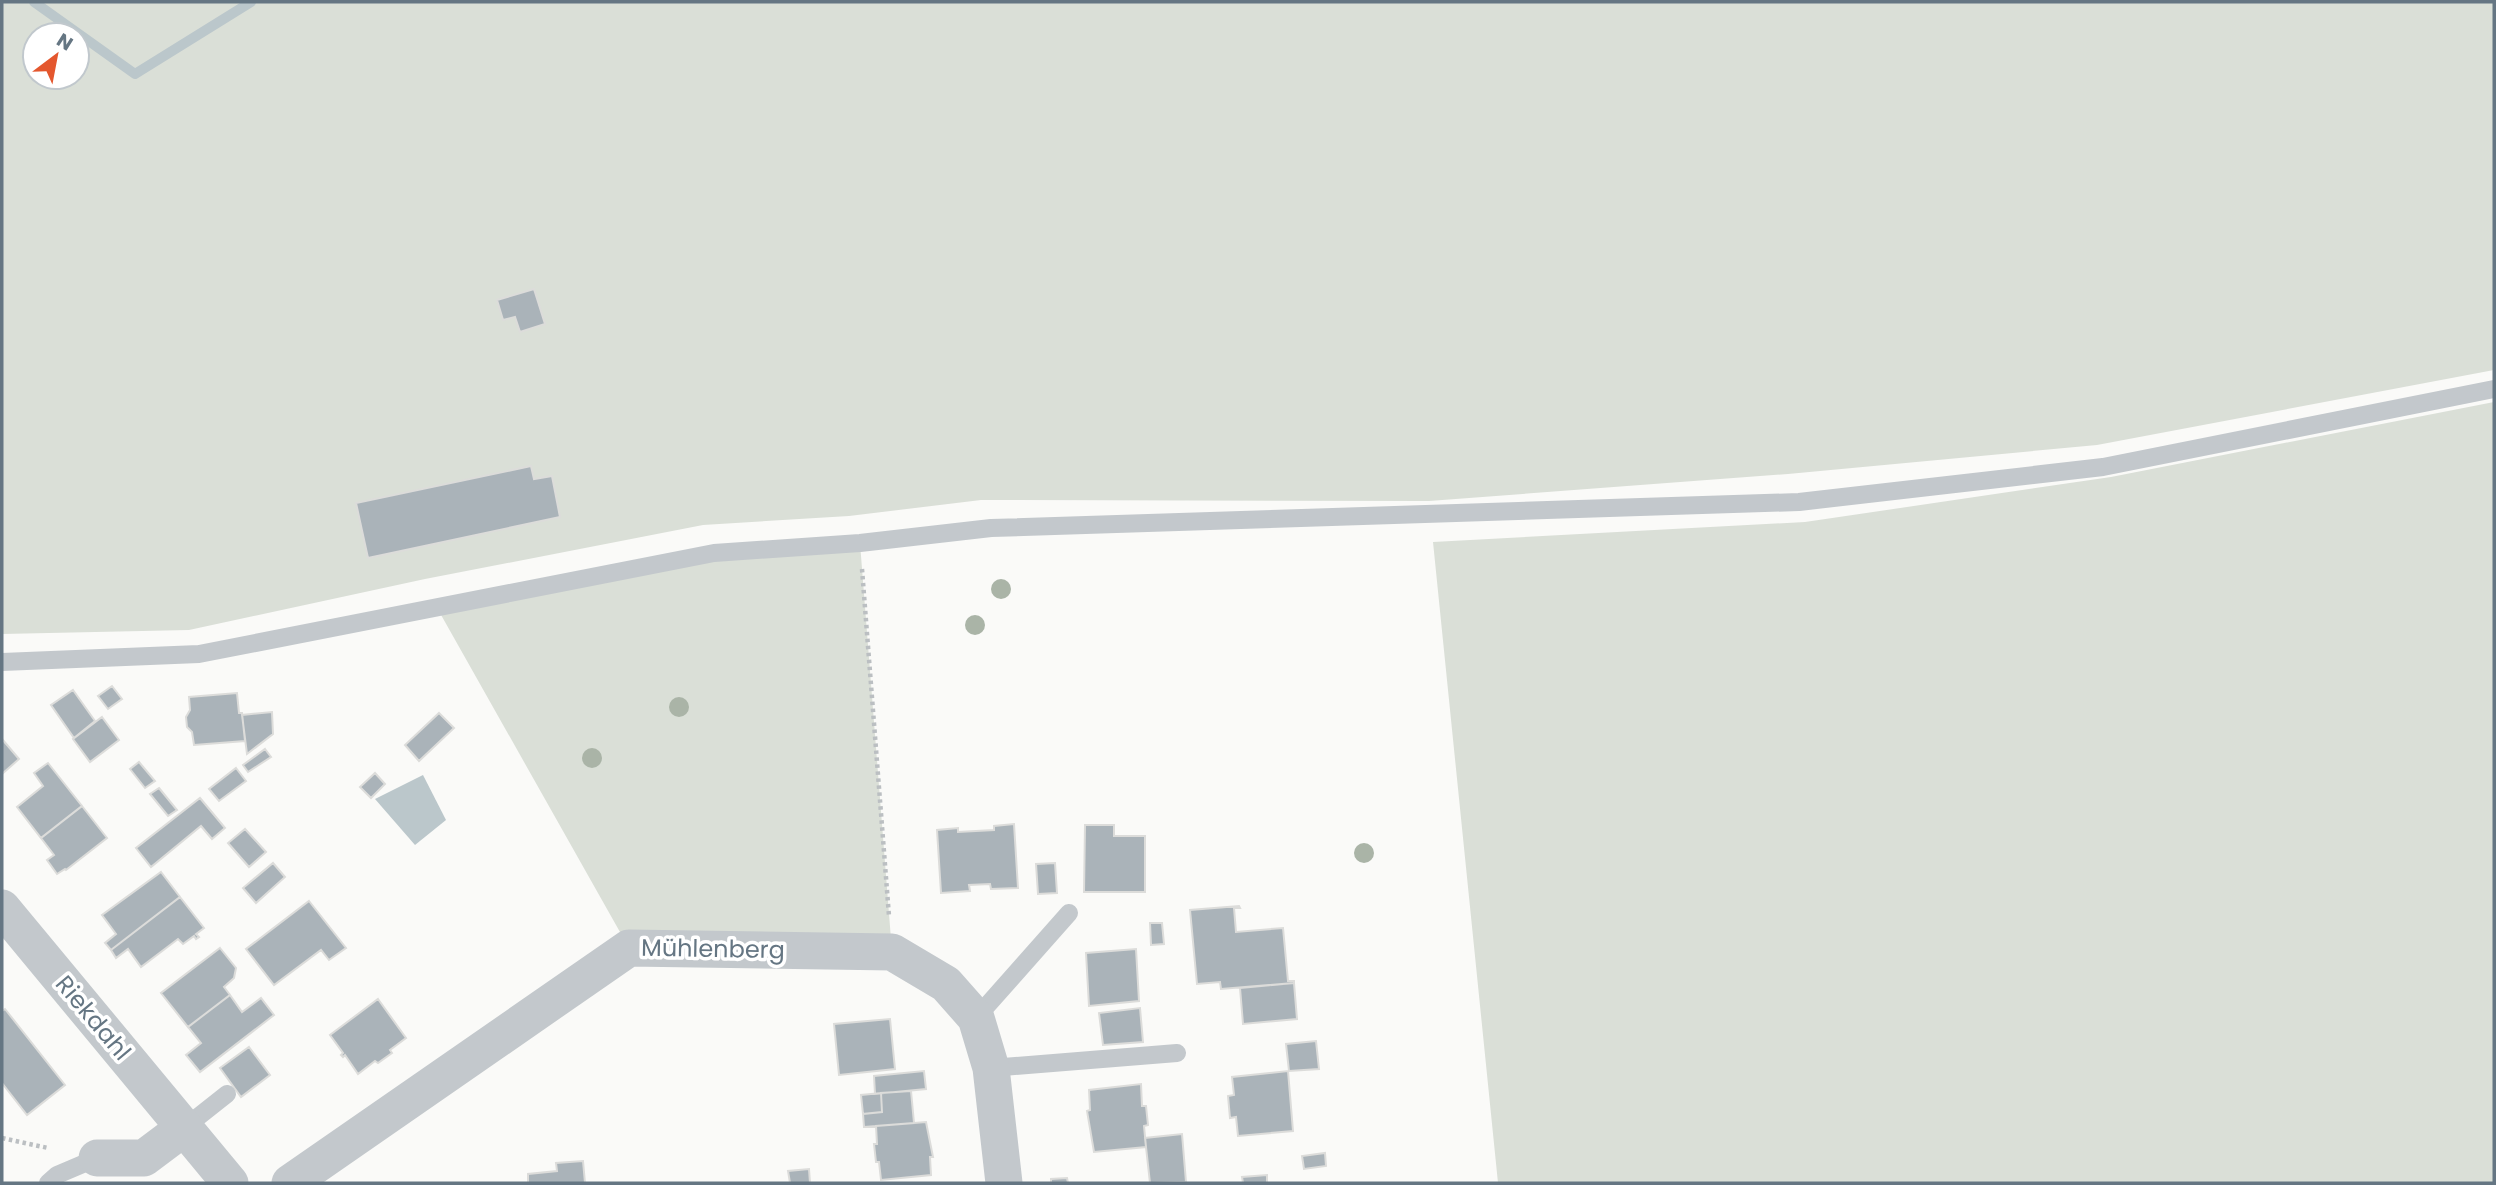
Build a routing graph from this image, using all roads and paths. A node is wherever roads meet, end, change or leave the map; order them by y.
1 (2494, 388) edge
2 (860, 543) junction
3 (2, 662) edge
4 (2, 908) edge
5 (1069, 913) dead end
6 (892, 952) junction
7 (976, 1018) junction
8 (1177, 1052) dead end
9 (991, 1068) junction
10 (227, 1094) dead end
11 (184, 1128) junction
12 (97, 1158) joint
13 (48, 1183) edge
14 (230, 1183) edge
15 (290, 1183) edge
16 (1004, 1183) edge

1 - 2 lane
2 - 3 lane
2 - 6 path
4 - 11 street, Riekdahl
5 - 7 lane
6 - 7 street, Mühlenberg
6 - 15 street, Mühlenberg
7 - 9 street, Mühlenberg
8 - 9 lane
9 - 16 street, Mühlenberg
10 - 11 lane
11 - 12 street
11 - 14 street, Riekdahl
12 - 13 lane

